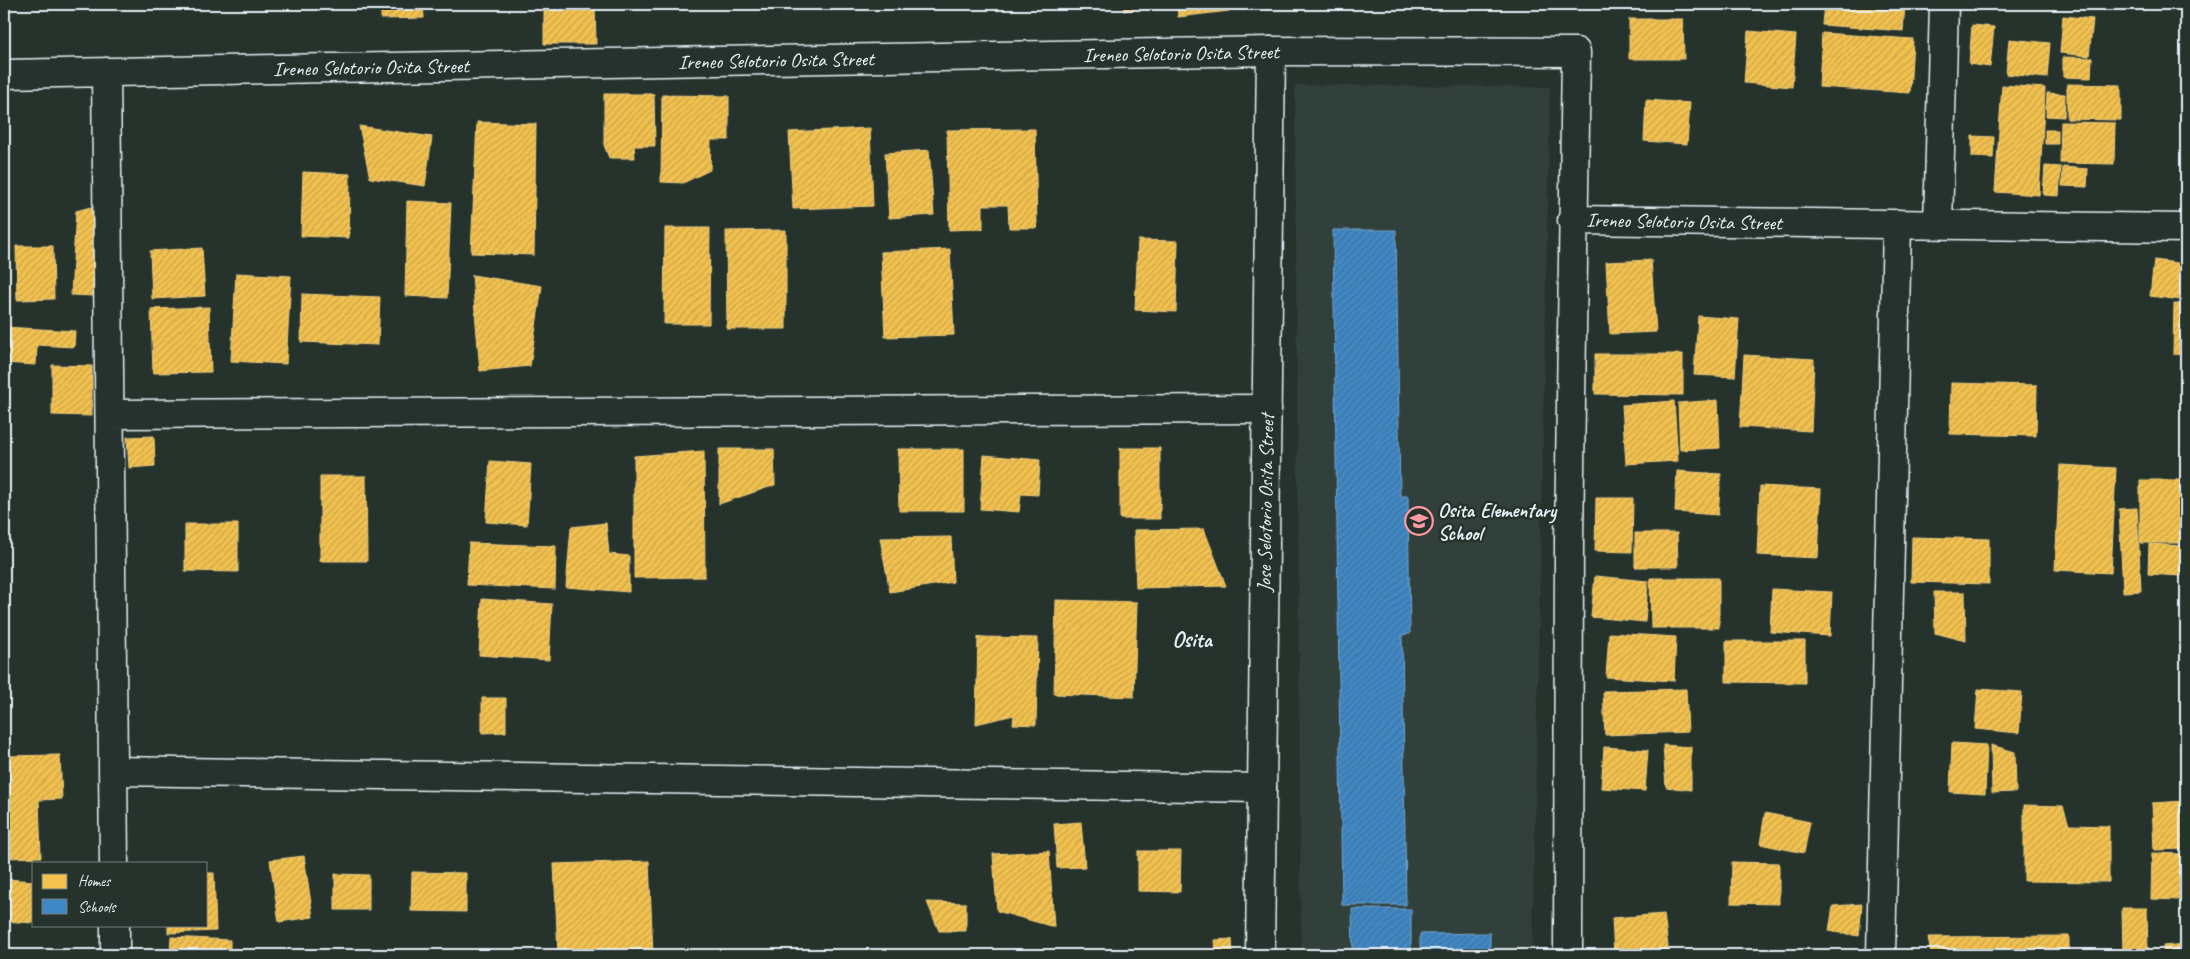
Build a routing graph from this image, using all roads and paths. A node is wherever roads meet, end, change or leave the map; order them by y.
1 (1944, 4) edge
2 (1271, 51) junction
3 (106, 72) junction
4 (4, 74) edge
5 (1572, 220) junction
6 (1897, 224) junction
7 (1938, 224) junction
8 (2186, 228) edge
9 (1266, 409) junction
10 (110, 414) junction
11 (113, 771) junction
12 (1262, 788) junction
13 (114, 862) edge
14 (115, 926) edge
15 (115, 955) edge
16 (1260, 955) edge
17 (1568, 955) edge
18 (1881, 955) edge

1 - 7 street
2 - 3 street, Ireneo Selotorio Osita Street
2 - 5 street, Ireneo Selotorio Osita Street
2 - 9 street, Jose Selotorio Osita Street
3 - 4 street, Ireneo Selotorio Osita Street
3 - 10 street
5 - 6 street, Ireneo Selotorio Osita Street
5 - 17 street
6 - 7 street, Ireneo Selotorio Osita Street
6 - 18 street
7 - 8 street, Ireneo Selotorio Osita Street
9 - 10 street
9 - 12 street, Jose Selotorio Osita Street
10 - 11 street
11 - 12 street
11 - 13 street
12 - 16 street, Jose Selotorio Osita Street
14 - 15 street

